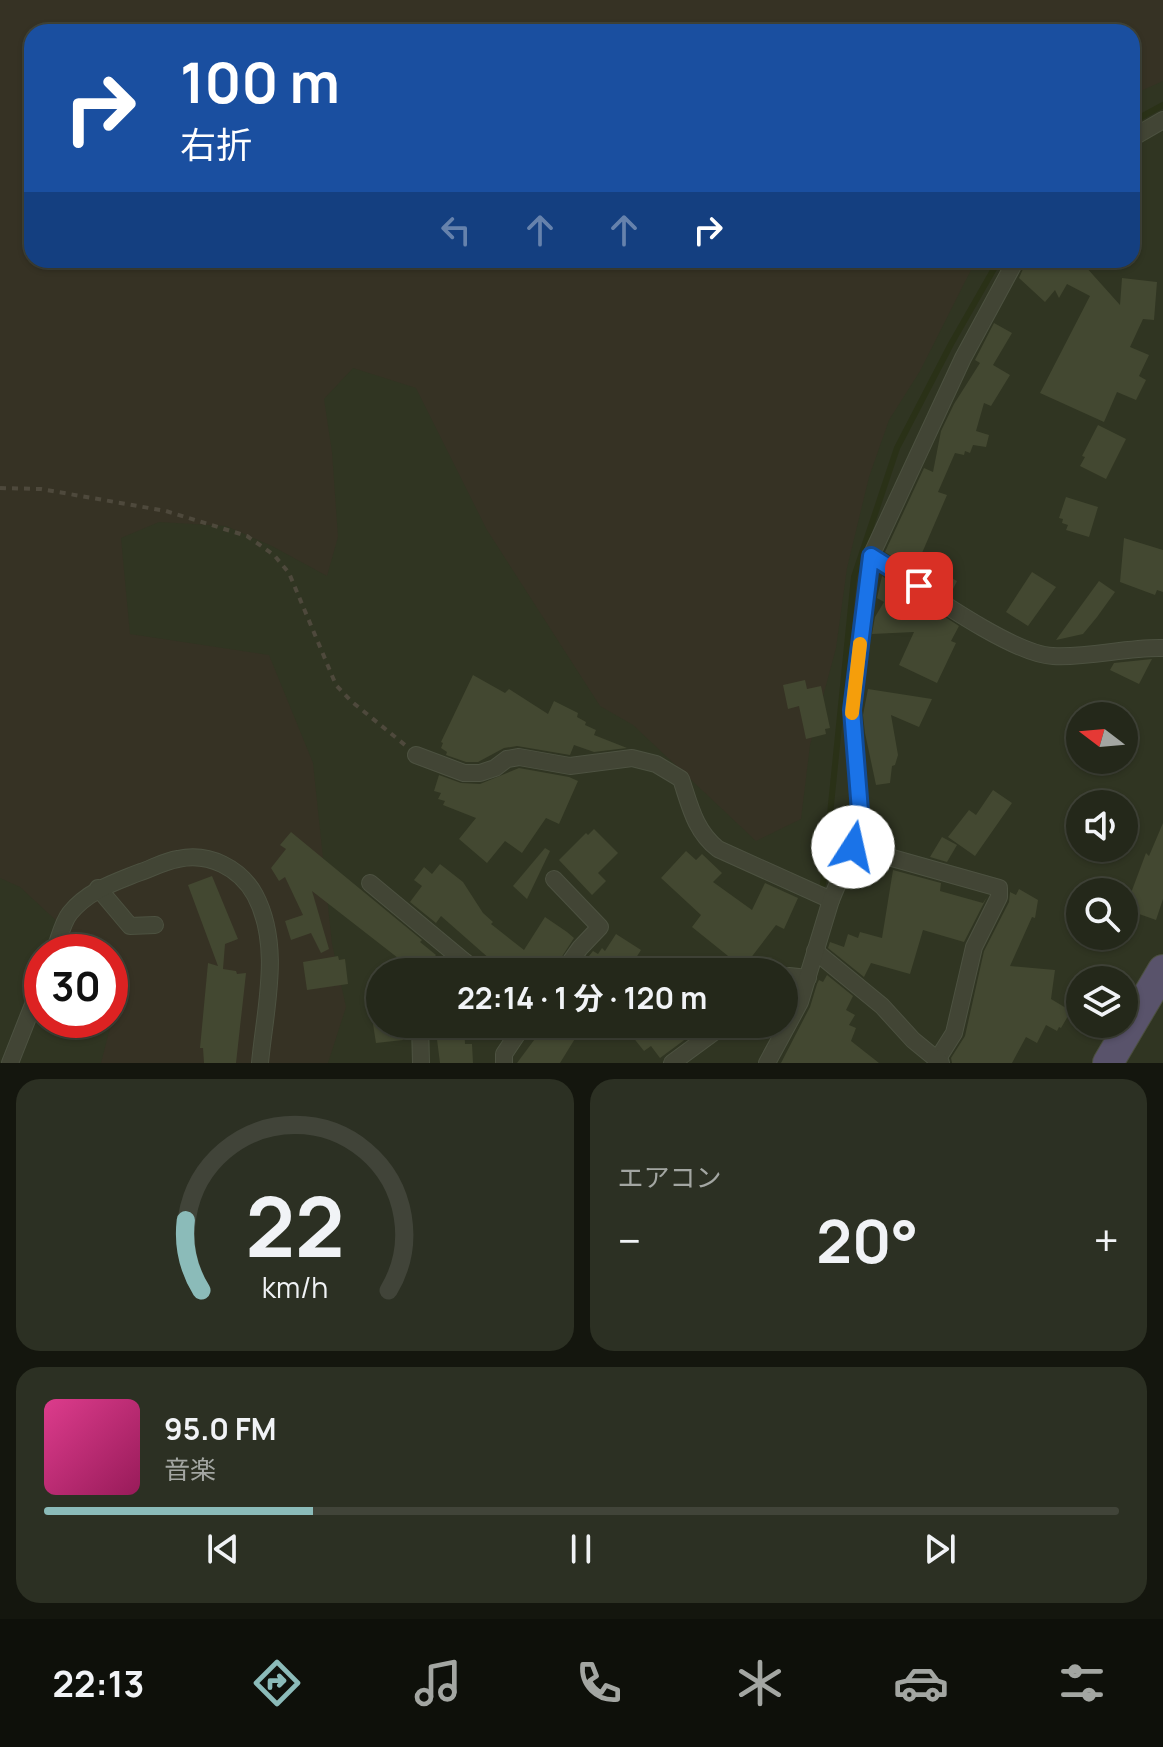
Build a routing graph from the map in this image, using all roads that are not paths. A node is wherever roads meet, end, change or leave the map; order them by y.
1 (1163, 120) edge
2 (1140, 133) edge
3 (1012, 268) edge
4 (871, 556) junction
5 (1163, 648) edge
6 (416, 755) road end
7 (853, 847) junction
8 (554, 879) dead end
9 (370, 883) dead end
10 (98, 888) junction
11 (831, 900) junction
12 (155, 925) dead end
13 (61, 934) edge
14 (815, 951) junction
15 (460, 958) edge
16 (573, 958) edge
17 (1163, 970) edge
18 (798, 977) edge
19 (808, 978) junction
20 (24, 1028) edge
21 (420, 1038) edge
22 (515, 1038) edge
23 (706, 1038) edge
24 (939, 1062) edge
25 (10, 1063) edge
26 (260, 1063) edge
27 (421, 1063) edge
28 (504, 1063) edge
29 (672, 1063) edge
30 (767, 1063) edge
31 (1108, 1063) edge

1 - 2 street
3 - 4 street
4 - 5 street
4 - 7 street
6 - 11 street
7 - 11 street
7 - 24 street
8 - 16 street
9 - 15 street
10 - 12 street
10 - 13 street
10 - 26 street
11 - 14 street
14 - 19 street
14 - 24 street
17 - 31 highway
18 - 19 street
19 - 30 street
20 - 25 street
21 - 27 street
22 - 28 street
23 - 29 street

